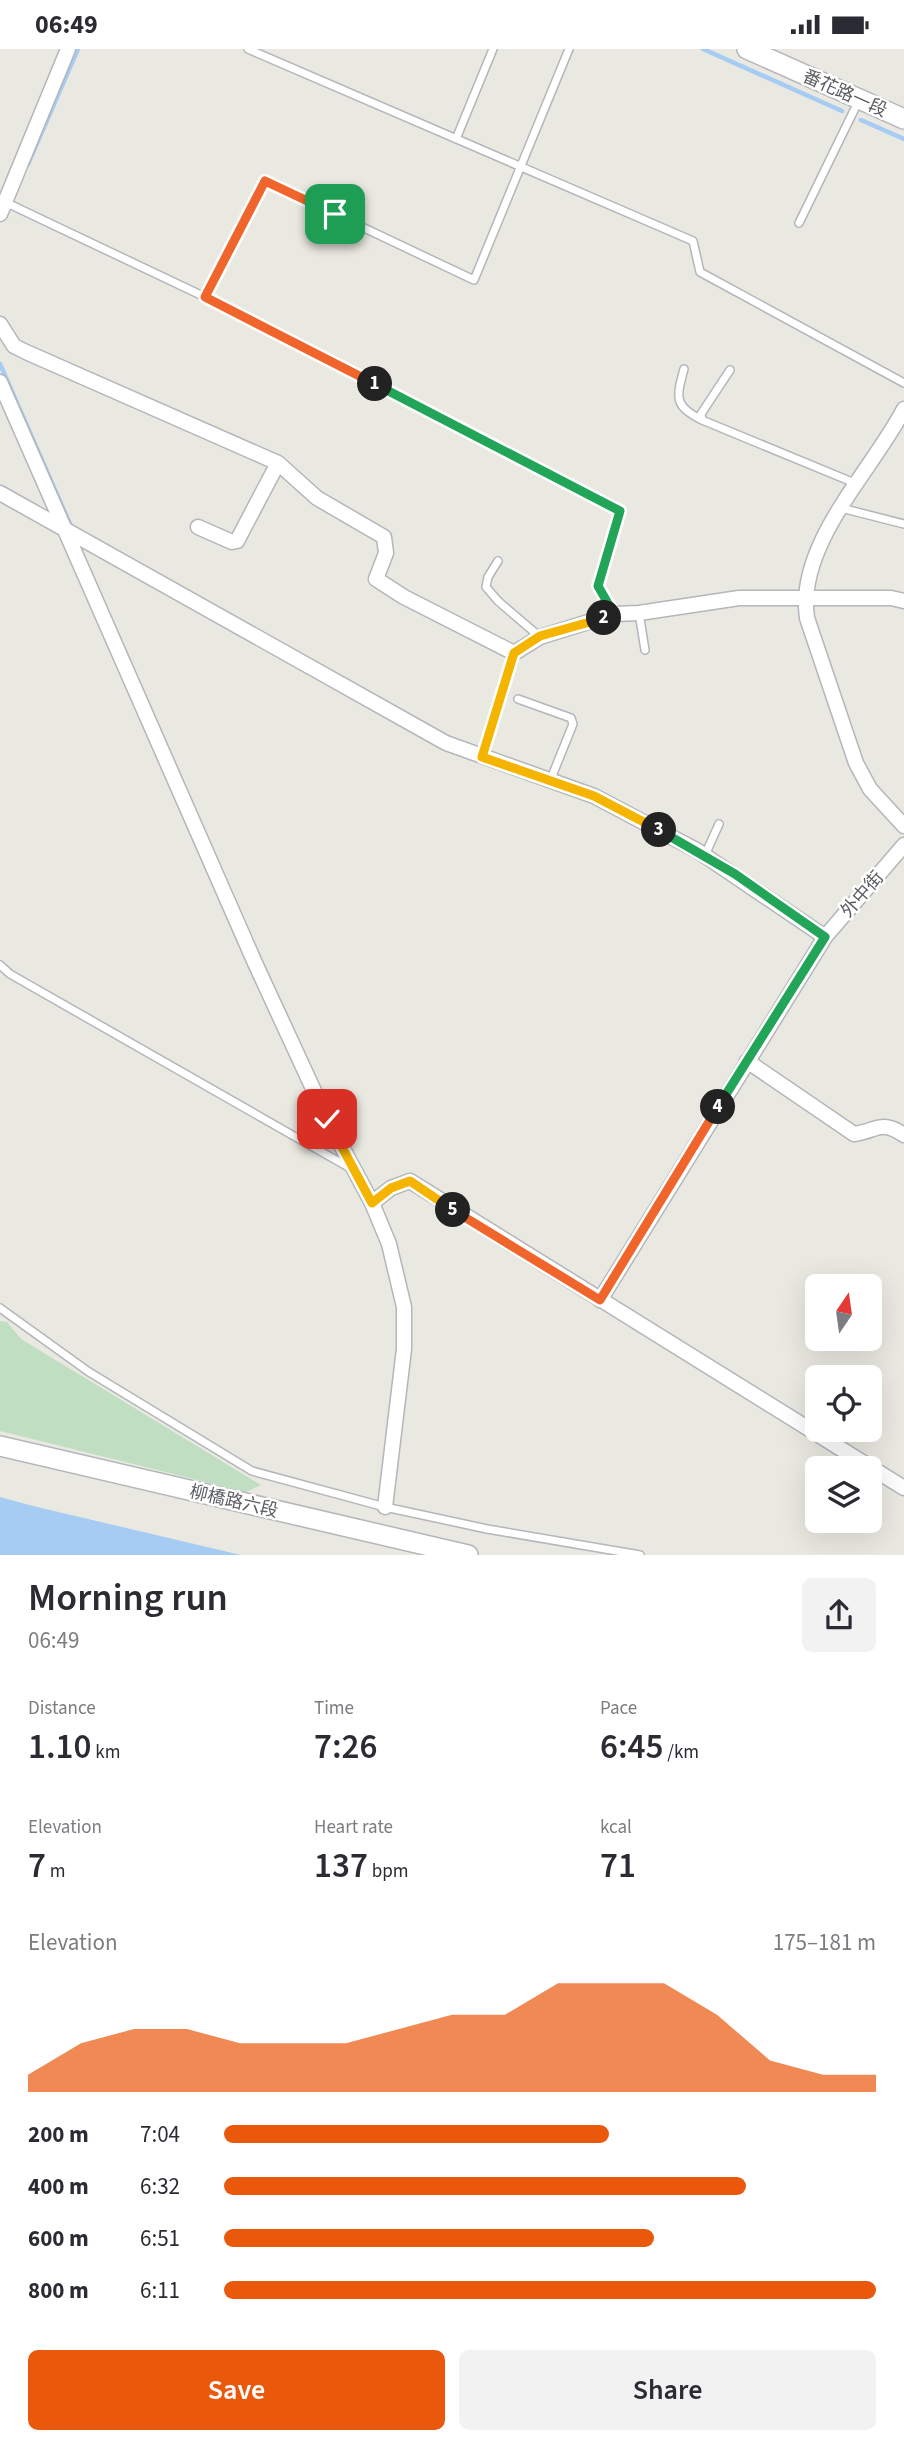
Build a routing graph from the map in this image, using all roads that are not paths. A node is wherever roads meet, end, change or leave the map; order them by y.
1 (68, 49) edge
2 (248, 49) edge
3 (493, 49) edge
4 (569, 49) edge
5 (747, 49) edge
6 (859, 99) junction
7 (904, 119) edge
8 (456, 139) junction
9 (520, 166) junction
10 (3, 209) edge
11 (799, 223) dead end
12 (205, 297) junction
13 (0, 324) edge
14 (684, 369) dead end
15 (730, 370) dead end
16 (0, 382) edge
17 (904, 383) edge
18 (904, 409) edge
19 (702, 420) junction
20 (278, 463) junction
21 (857, 484) junction
22 (0, 493) edge
23 (841, 508) junction
24 (904, 524) edge
25 (198, 527) dead end
26 (68, 533) junction
27 (498, 561) dead end
28 (804, 600) junction
29 (904, 601) edge
30 (639, 613) junction
31 (614, 614) junction
32 (540, 636) junction
33 (645, 650) dead end
34 (514, 653) junction
35 (518, 699) dead end
36 (482, 757) junction
37 (550, 782) junction
38 (719, 824) dead end
39 (904, 826) edge
40 (904, 845) edge
41 (705, 855) junction
42 (825, 937) junction
43 (0, 965) edge
44 (747, 1061) junction
45 (904, 1135) edge
46 (354, 1170) junction
47 (372, 1203) junction
48 (600, 1300) junction
49 (0, 1308) edge
50 (0, 1446) edge
51 (904, 1488) edge
52 (385, 1507) junction
53 (468, 1555) edge
54 (640, 1555) edge

1 - 10 street
2 - 8 lane
3 - 8 lane
4 - 9 lane
5 - 6 main road, 番花路一段
6 - 7 main road, 番花路一段
6 - 11 lane
8 - 9 lane
9 - 12 lane
9 - 17 lane
10 - 12 lane
12 - 31 lane
13 - 20 street
14 - 19 lane
15 - 19 lane
16 - 26 street
18 - 21 street
19 - 21 lane
20 - 25 street
20 - 34 street
21 - 23 street
22 - 26 street
23 - 24 lane
23 - 28 street
26 - 36 street
26 - 46 street
27 - 32 lane
28 - 29 street
28 - 30 street
28 - 39 street
30 - 31 street
30 - 33 lane
31 - 32 street
32 - 34 street
34 - 36 lane
35 - 37 lane
36 - 37 street
37 - 41 street
38 - 41 lane
40 - 42 street, 外中街
41 - 42 street
42 - 44 street, 外中街
43 - 46 lane
44 - 45 street
44 - 48 street, 外中街
46 - 47 street
47 - 48 street
47 - 52 street
48 - 51 street
49 - 52 lane
50 - 53 main road, 柳橋路六段
52 - 54 lane

